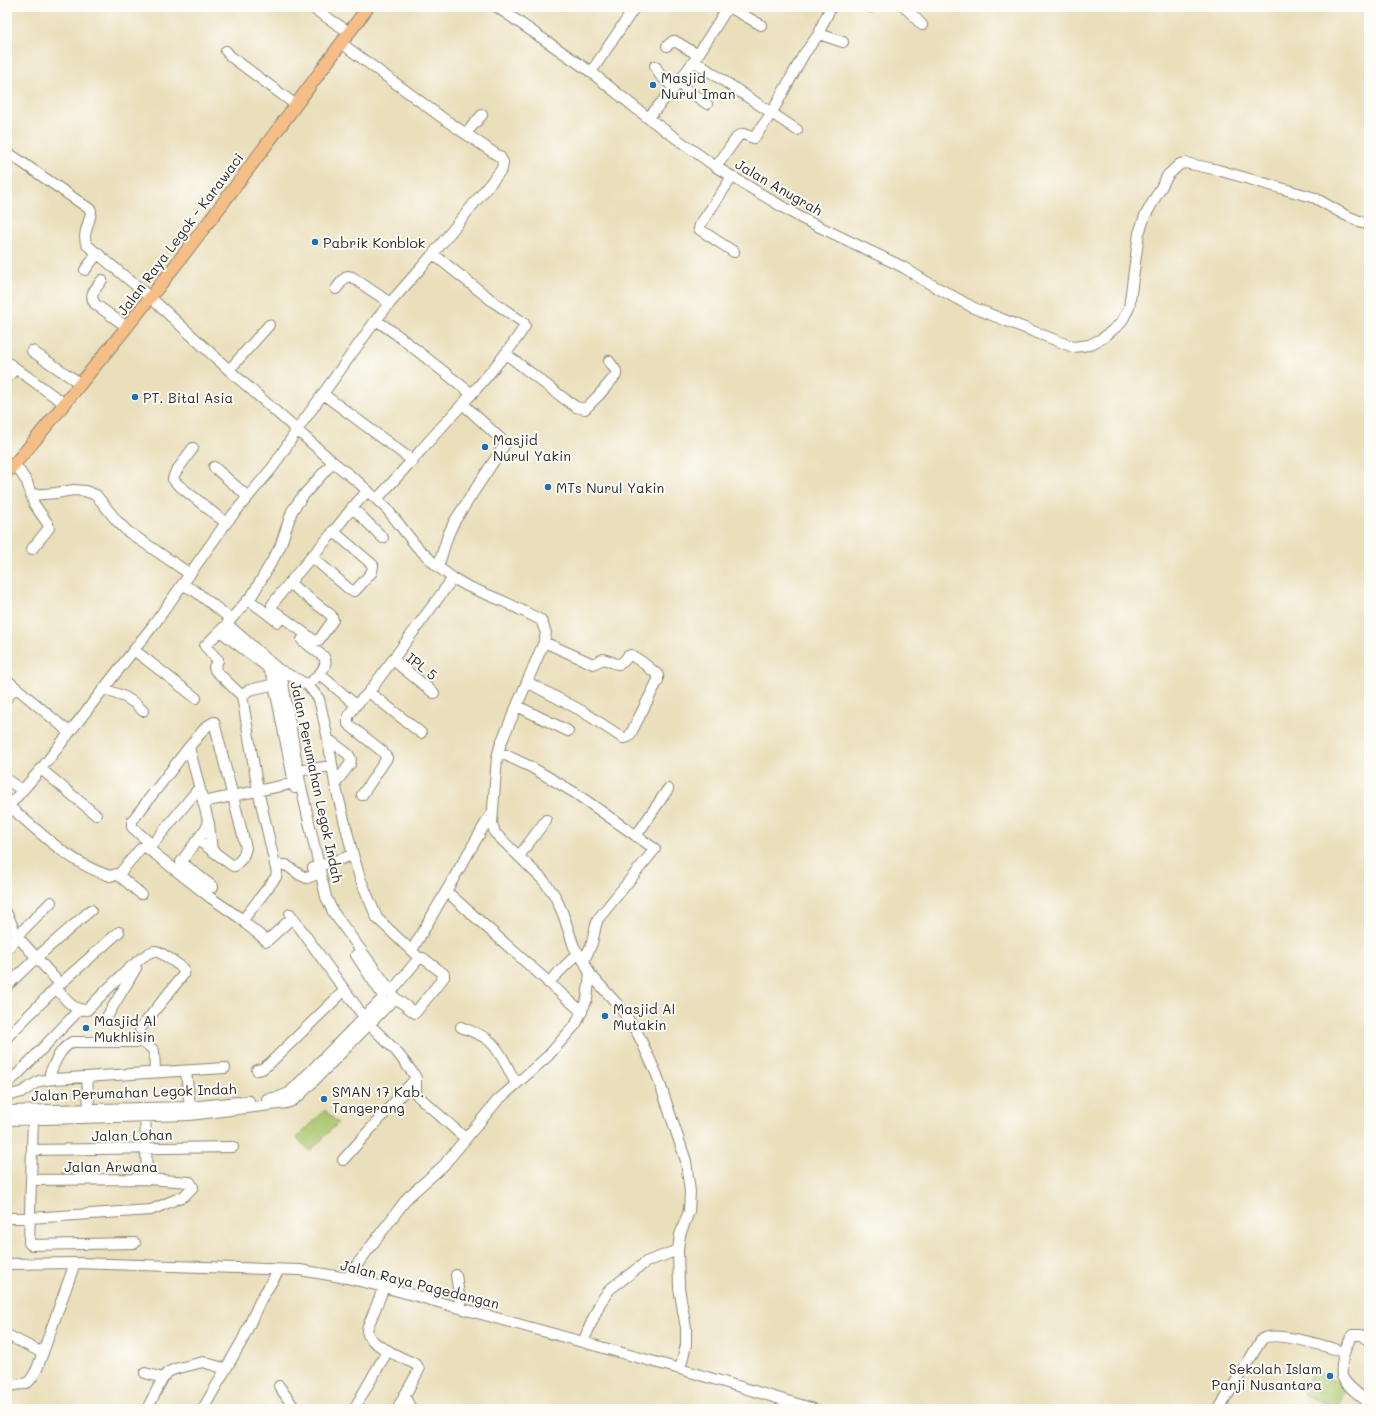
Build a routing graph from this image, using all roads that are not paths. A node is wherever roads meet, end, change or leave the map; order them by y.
1 (311, 7) edge
2 (368, 7) edge
3 (497, 7) edge
4 (635, 7) edge
5 (729, 7) edge
6 (832, 7) edge
7 (905, 7) edge
8 (761, 25) dead end
9 (922, 25) dead end
10 (349, 32) junction
11 (819, 34) junction
12 (843, 42) dead end
13 (341, 43) junction
14 (667, 46) dead end
15 (226, 51) dead end
16 (696, 58) junction
17 (655, 66) dead end
18 (591, 72) junction
19 (676, 86) junction
20 (707, 104) dead end
21 (296, 105) junction
22 (771, 114) junction
23 (482, 115) dead end
24 (648, 118) junction
25 (797, 130) dead end
26 (466, 134) junction
27 (7, 152) edge
28 (716, 167) junction
29 (732, 177) junction
30 (1369, 225) edge
31 (734, 252) dead end
32 (98, 253) junction
33 (433, 254) junction
34 (85, 270) dead end
35 (102, 280) dead end
36 (336, 289) dead end
37 (151, 298) junction
38 (390, 303) junction
39 (376, 320) junction
40 (269, 325) dead end
41 (128, 327) junction
42 (32, 351) dead end
43 (506, 354) junction
44 (609, 361) dead end
45 (7, 362) edge
46 (15, 369) junction
47 (229, 370) junction
48 (7, 378) edge
49 (80, 384) junction
50 (323, 394) junction
51 (472, 394) junction
52 (65, 404) junction
53 (463, 404) junction
54 (297, 430) junction
55 (193, 448) dead end
56 (413, 461) junction
57 (333, 462) junction
58 (10, 467) edge
59 (214, 467) dead end
60 (368, 491) junction
61 (32, 495) junction
62 (248, 497) junction
63 (377, 499) junction
64 (352, 507) junction
65 (226, 523) junction
66 (333, 531) junction
67 (383, 538) dead end
68 (32, 549) dead end
69 (310, 556) junction
70 (438, 567) junction
71 (190, 574) junction
72 (453, 578) junction
73 (289, 583) junction
74 (183, 585) junction
75 (249, 600) junction
76 (226, 625) junction
77 (544, 642) junction
78 (134, 650) junction
79 (392, 660) junction
80 (274, 669) junction
81 (323, 676) dead end
82 (7, 680) edge
83 (527, 682) junction
84 (278, 684) junction
85 (308, 685) junction
86 (15, 687) junction
87 (104, 690) junction
88 (369, 692) junction
89 (434, 693) dead end
90 (242, 696) junction
91 (7, 698) edge
92 (196, 698) dead end
93 (356, 706) junction
94 (517, 706) junction
95 (143, 711) dead end
96 (568, 731) dead end
97 (69, 732) junction
98 (421, 733) dead end
99 (328, 739) junction
100 (189, 747) junction
101 (499, 752) junction
102 (332, 766) junction
103 (41, 769) junction
104 (298, 772) junction
105 (7, 780) edge
106 (297, 783) junction
107 (335, 784) junction
108 (199, 788) junction
109 (668, 789) dead end
110 (22, 790) junction
111 (258, 790) junction
112 (362, 795) dead end
113 (232, 796) junction
114 (203, 802) junction
115 (8, 807) edge
116 (492, 813) junction
117 (96, 815) dead end
118 (546, 820) dead end
119 (209, 824) junction
120 (636, 836) junction
121 (198, 840) junction
122 (212, 851) junction
123 (353, 856) junction
124 (519, 856) junction
125 (275, 865) junction
126 (316, 869) junction
127 (117, 874) junction
128 (213, 887) dead end
129 (446, 891) junction
130 (141, 894) dead end
131 (51, 902) dead end
132 (91, 910) dead end
133 (7, 914) edge
134 (243, 920) junction
135 (119, 932) dead end
136 (17, 936) junction
137 (7, 950) edge
138 (412, 950) junction
139 (581, 957) junction
140 (36, 958) junction
141 (419, 958) junction
142 (139, 960) junction
143 (590, 974) junction
144 (548, 983) junction
145 (7, 986) edge
146 (58, 986) junction
147 (345, 990) junction
148 (392, 994) junction
149 (79, 1010) junction
150 (582, 1012) junction
151 (108, 1015) dead end
152 (367, 1021) junction
153 (461, 1027) dead end
154 (140, 1029) dead end
155 (7, 1037) edge
156 (225, 1068) dead end
157 (257, 1070) dead end
158 (186, 1071) junction
159 (155, 1072) junction
160 (87, 1077) junction
161 (416, 1078) junction
162 (54, 1079) junction
163 (7, 1083) edge
164 (516, 1084) junction
165 (7, 1096) edge
166 (190, 1106) junction
167 (89, 1109) junction
168 (7, 1111) edge
169 (145, 1112) junction
170 (33, 1119) junction
171 (7, 1120) edge
172 (466, 1139) junction
173 (233, 1147) dead end
174 (146, 1148) junction
175 (32, 1150) junction
176 (343, 1160) dead end
177 (147, 1179) junction
178 (31, 1180) junction
179 (7, 1218) edge
180 (30, 1218) junction
181 (135, 1243) dead end
182 (678, 1250) junction
183 (75, 1263) junction
184 (7, 1264) edge
185 (279, 1270) junction
186 (456, 1275) dead end
187 (347, 1278) junction
188 (384, 1287) junction
189 (461, 1308) junction
190 (7, 1335) edge
191 (1369, 1341) edge
192 (583, 1342) junction
193 (388, 1350) junction
194 (43, 1352) junction
195 (1344, 1352) junction
196 (226, 1369) junction
197 (680, 1369) junction
198 (145, 1373) dead end
199 (163, 1378) junction
200 (279, 1386) dead end
201 (7, 1387) edge
202 (404, 1395) junction
203 (1369, 1403) edge
204 (147, 1409) edge
205 (203, 1409) edge
206 (295, 1409) edge
207 (354, 1409) edge
208 (396, 1409) edge
209 (410, 1409) edge
210 (814, 1409) edge
211 (1219, 1409) edge

1 - 10 street
2 - 10 main road, Jalan Raya Legok - Karawaci
3 - 18 street, Jalan Anugrah
4 - 18 street
5 - 8 street
5 - 16 street
6 - 11 street
7 - 9 street
10 - 13 main road, Jalan Raya Legok - Karawaci
11 - 12 street
11 - 22 street
13 - 21 main road, Jalan Raya Legok - Karawaci
13 - 26 street
14 - 16 street
15 - 21 street
16 - 19 street
16 - 22 street
17 - 19 street
18 - 24 street, Jalan Anugrah
19 - 20 street
19 - 24 street
21 - 37 main road, Jalan Raya Legok - Karawaci
22 - 25 street
22 - 28 street
23 - 26 street
24 - 28 street, Jalan Anugrah
26 - 33 street
27 - 32 street
28 - 29 street, Jalan Anugrah
29 - 30 street, Jalan Anugrah
29 - 31 street
32 - 34 street
32 - 37 street
33 - 38 street
33 - 43 street
35 - 41 street
36 - 38 street
37 - 41 main road, Jalan Raya Legok - Karawaci
37 - 47 street
38 - 39 street
39 - 50 street
39 - 51 street
40 - 47 street
41 - 49 main road, Jalan Raya Legok - Karawaci
42 - 49 street
43 - 44 street
43 - 51 street
45 - 46 street
46 - 48 street
46 - 52 street
47 - 54 street
49 - 52 main road, Jalan Raya Legok - Karawaci
50 - 54 street
50 - 56 street
51 - 53 street
52 - 58 main road, Jalan Raya Legok - Karawaci
53 - 56 street
53 - 70 street
54 - 57 street
54 - 62 street
55 - 65 street
56 - 63 street
57 - 60 street
57 - 75 street
58 - 61 street
59 - 62 street
60 - 63 street
60 - 64 street
61 - 68 street
61 - 71 street
62 - 65 street
63 - 70 street
64 - 66 street
64 - 67 street
65 - 71 street
66 - 69 street
66 - 69 street
69 - 73 street
70 - 72 street
71 - 74 street
72 - 77 street
72 - 79 street
73 - 73 street
74 - 76 street, Jalan Perumahan Legok Indah
74 - 78 street
75 - 76 street
75 - 85 street
76 - 80 street, Jalan Perumahan Legok Indah
76 - 90 street
77 - 83 street
77 - 83 street
78 - 87 street
78 - 92 street
79 - 88 street
79 - 89 street, IPL 5
80 - 84 street, Jalan Perumahan Legok Indah
80 - 85 street
81 - 93 street
82 - 86 street
83 - 94 street
84 - 90 street
84 - 104 street, Jalan Perumahan Legok Indah
84 - 106 street, Jalan Perumahan Legok Indah
85 - 99 street
86 - 91 street
86 - 97 street
87 - 95 street
87 - 97 street
88 - 93 street
88 - 98 street
90 - 111 street
93 - 112 street
94 - 96 street
94 - 101 street
97 - 103 street
99 - 102 street
99 - 107 street
100 - 108 street
100 - 108 street
100 - 113 street
101 - 116 street
101 - 120 street
102 - 104 street
102 - 107 street
103 - 110 street
103 - 117 street
104 - 106 street, Jalan Perumahan Legok Indah
105 - 110 street
106 - 111 street
106 - 126 street, Jalan Perumahan Legok Indah
107 - 123 street
108 - 114 street
109 - 120 street
110 - 115 street
111 - 113 street
111 - 125 street
113 - 114 street
113 - 122 street
114 - 119 street
115 - 127 street
116 - 124 street
116 - 129 street
118 - 124 street
119 - 121 street
119 - 122 street
120 - 139 street
121 - 122 street
121 - 128 street
123 - 126 street
123 - 138 street
124 - 139 street
125 - 126 street
125 - 134 street
126 - 148 street, Jalan Perumahan Legok Indah
126 - 152 street, Jalan Perumahan Legok Indah
127 - 130 street
127 - 134 street
129 - 138 street
129 - 144 street
131 - 136 street
132 - 140 street
133 - 136 street
134 - 147 street
135 - 146 street
136 - 137 street
136 - 140 street
138 - 141 street
139 - 143 street
139 - 144 street
140 - 145 street
140 - 146 street
141 - 148 street
141 - 148 street
142 - 149 street
142 - 151 street
142 - 154 street
143 - 150 street
143 - 182 street
144 - 150 street
146 - 149 street
146 - 155 street
147 - 152 street
147 - 157 street
148 - 152 street, Jalan Perumahan Legok Indah
149 - 163 street
150 - 164 street
152 - 161 street
152 - 166 street, Jalan Perumahan Legok Indah
152 - 169 street, Jalan Perumahan Legok Indah
153 - 164 street
156 - 158 street
158 - 159 street
158 - 166 street
159 - 160 street
159 - 162 street
160 - 162 street
160 - 167 street
161 - 172 street
161 - 176 street
162 - 165 street
164 - 172 street
166 - 169 street, Jalan Perumahan Legok Indah
167 - 168 street, Jalan Perumahan Legok Indah
167 - 169 street, Jalan Perumahan Legok Indah
169 - 170 street, Jalan Perumahan Legok Indah
169 - 174 street
170 - 171 street, Jalan Perumahan Legok Indah
170 - 175 street
172 - 187 street
173 - 174 street, Jalan Lohan
174 - 175 street, Jalan Lohan
174 - 177 street
175 - 178 street
177 - 178 street, Jalan Arwana
177 - 180 street, Jalan Arwana
178 - 180 street
179 - 180 street
180 - 181 street
182 - 192 street
182 - 197 street
183 - 184 street, Jalan Raya Pagedangan
183 - 185 street, Jalan Raya Pagedangan
183 - 194 street
185 - 187 street, Jalan Raya Pagedangan
185 - 196 street
186 - 189 street
187 - 188 street, Jalan Raya Pagedangan
188 - 189 street, Jalan Raya Pagedangan
188 - 193 street
189 - 192 street, Jalan Raya Pagedangan
190 - 194 street
191 - 195 street
192 - 197 street, Jalan Raya Pagedangan
193 - 202 street
193 - 207 street
194 - 201 street
195 - 203 street
195 - 211 street
196 - 199 street
196 - 205 street
197 - 210 street, Jalan Raya Pagedangan
198 - 199 street
199 - 204 street
200 - 206 street
202 - 208 street
202 - 209 street

